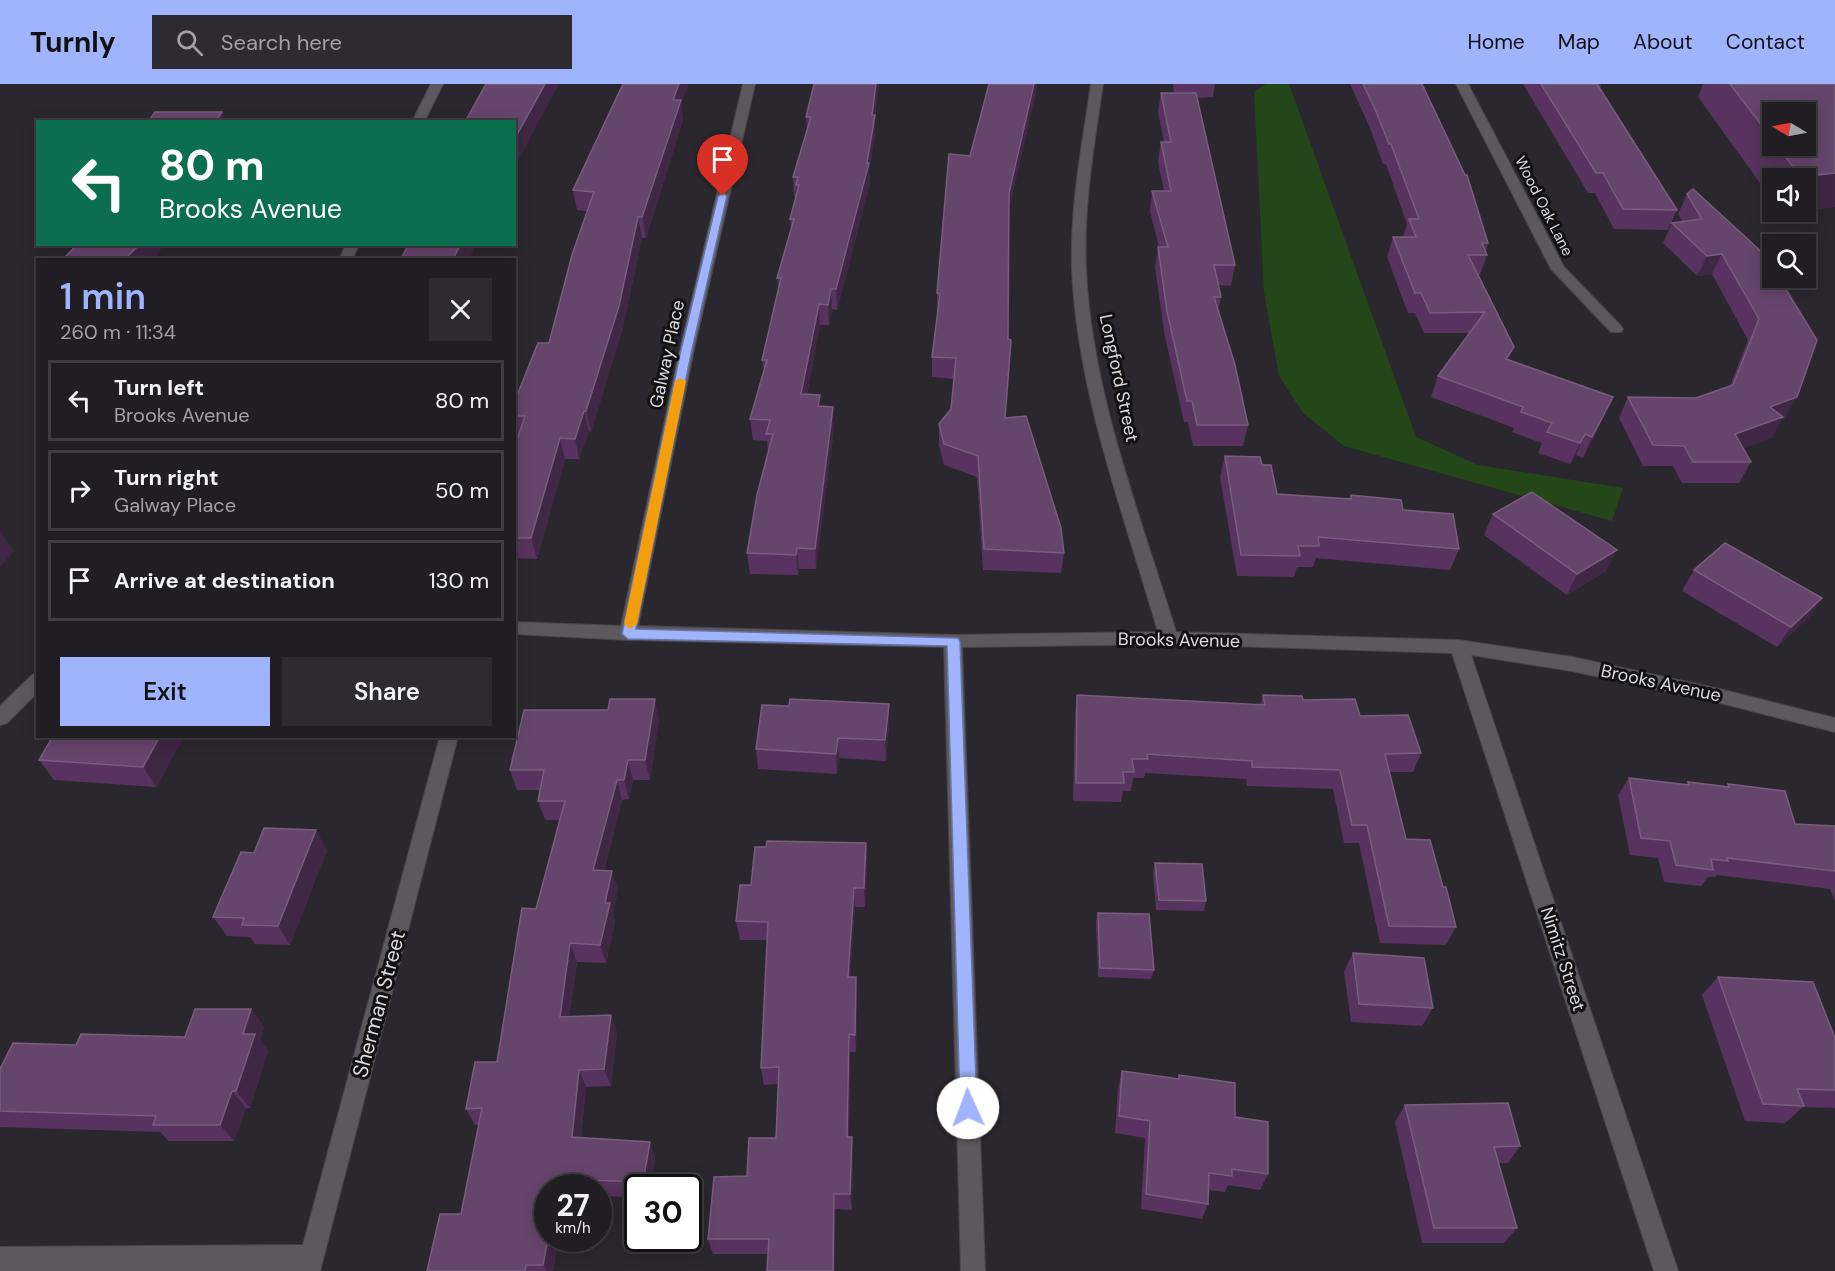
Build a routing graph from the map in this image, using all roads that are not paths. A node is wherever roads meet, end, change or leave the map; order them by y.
1 (437, 84) edge
2 (749, 84) edge
3 (1097, 84) edge
4 (1462, 84) edge
5 (419, 120) edge
6 (1616, 329) dead end
7 (516, 628) edge
8 (628, 634) junction
9 (1169, 638) junction
10 (953, 641) junction
11 (1459, 646) junction
12 (36, 682) edge
13 (0, 718) edge
14 (1835, 725) edge
15 (448, 738) edge
16 (0, 1259) edge
17 (310, 1264) edge
18 (973, 1271) edge
19 (1666, 1271) edge

1 - 5 street
2 - 8 street, Galway Place
3 - 9 street, Longford Street
4 - 6 street, Wood Oak Lane
7 - 8 street, Brooks Avenue
8 - 10 street, Brooks Avenue
9 - 10 street, Brooks Avenue
9 - 11 street, Brooks Avenue
10 - 18 street
11 - 14 street, Brooks Avenue
11 - 19 street, Nimitz Street
12 - 13 street
15 - 17 street, Sherman Street
16 - 17 street

